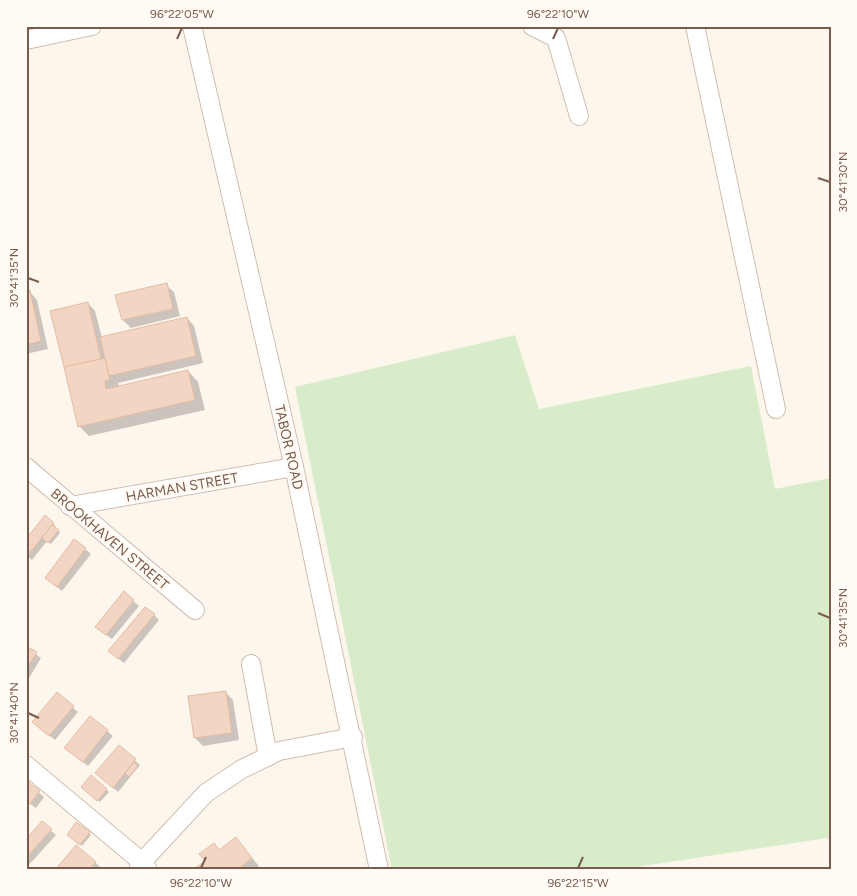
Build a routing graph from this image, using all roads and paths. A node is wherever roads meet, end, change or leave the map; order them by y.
1 (92, 26) edge
2 (192, 26) edge
3 (532, 26) edge
4 (695, 26) edge
5 (26, 40) edge
6 (579, 116) dead end
7 (776, 409) dead end
8 (26, 467) edge
9 (294, 467) junction
10 (70, 506) junction
11 (195, 610) dead end
12 (251, 664) dead end
13 (353, 737) junction
14 (268, 757) junction
15 (26, 765) edge
16 (143, 867) edge
17 (379, 870) edge

1 - 5 street
2 - 9 street, TABOR ROAD
3 - 6 street
4 - 7 street
8 - 10 street, BROOKHAVEN STREET
9 - 10 street, HARMAN STREET
9 - 13 street, TABOR ROAD
10 - 11 street, BROOKHAVEN STREET
12 - 14 street
13 - 14 street
13 - 17 street, TABOR ROAD
14 - 16 street
15 - 16 street

